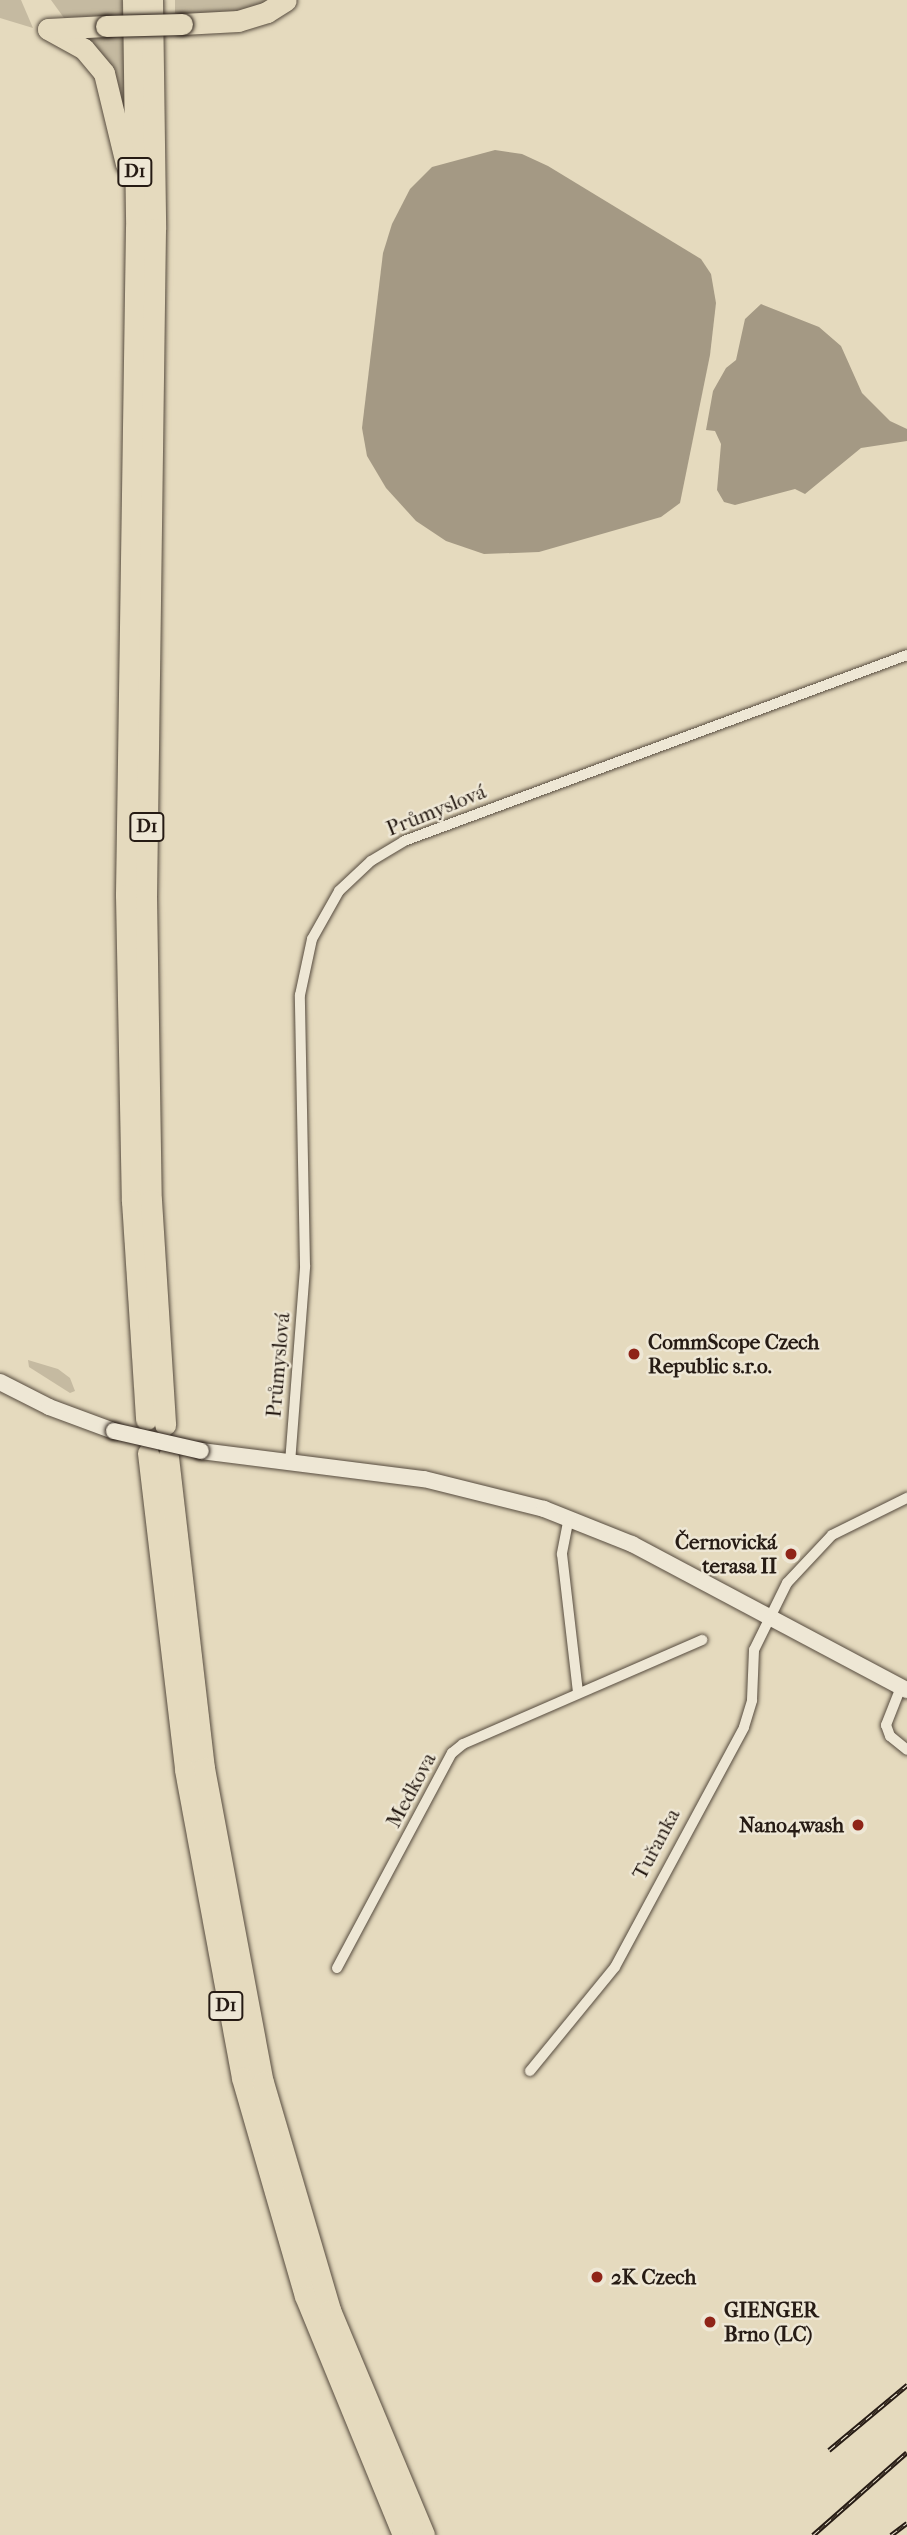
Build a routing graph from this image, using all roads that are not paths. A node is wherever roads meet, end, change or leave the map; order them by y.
1 (133, 0) edge
2 (152, 0) edge
3 (161, 0) edge
4 (286, 0) edge
5 (153, 54) junction
6 (134, 344) junction
7 (907, 655) edge
8 (0, 1382) edge
9 (289, 1463) junction
10 (907, 1498) edge
11 (569, 1517) junction
12 (769, 1615) junction
13 (702, 1640) dead end
14 (904, 1688) edge
15 (578, 1693) junction
16 (907, 1750) edge
17 (337, 1968) dead end
18 (530, 2071) dead end
19 (403, 2535) edge
20 (424, 2535) edge

1 - 6 highway, D1
2 - 5 highway, D1
3 - 5 highway
4 - 6 highway, bridge
5 - 6 highway, D1
7 - 9 street, Průmyslová
8 - 9 street, bridge
9 - 11 street
10 - 12 street, Tuřanka
11 - 12 street
11 - 15 street
12 - 14 street
12 - 18 street, Tuřanka
13 - 15 street, Medkova
14 - 16 street
15 - 17 street, Medkova
19 - 20 highway, D1

